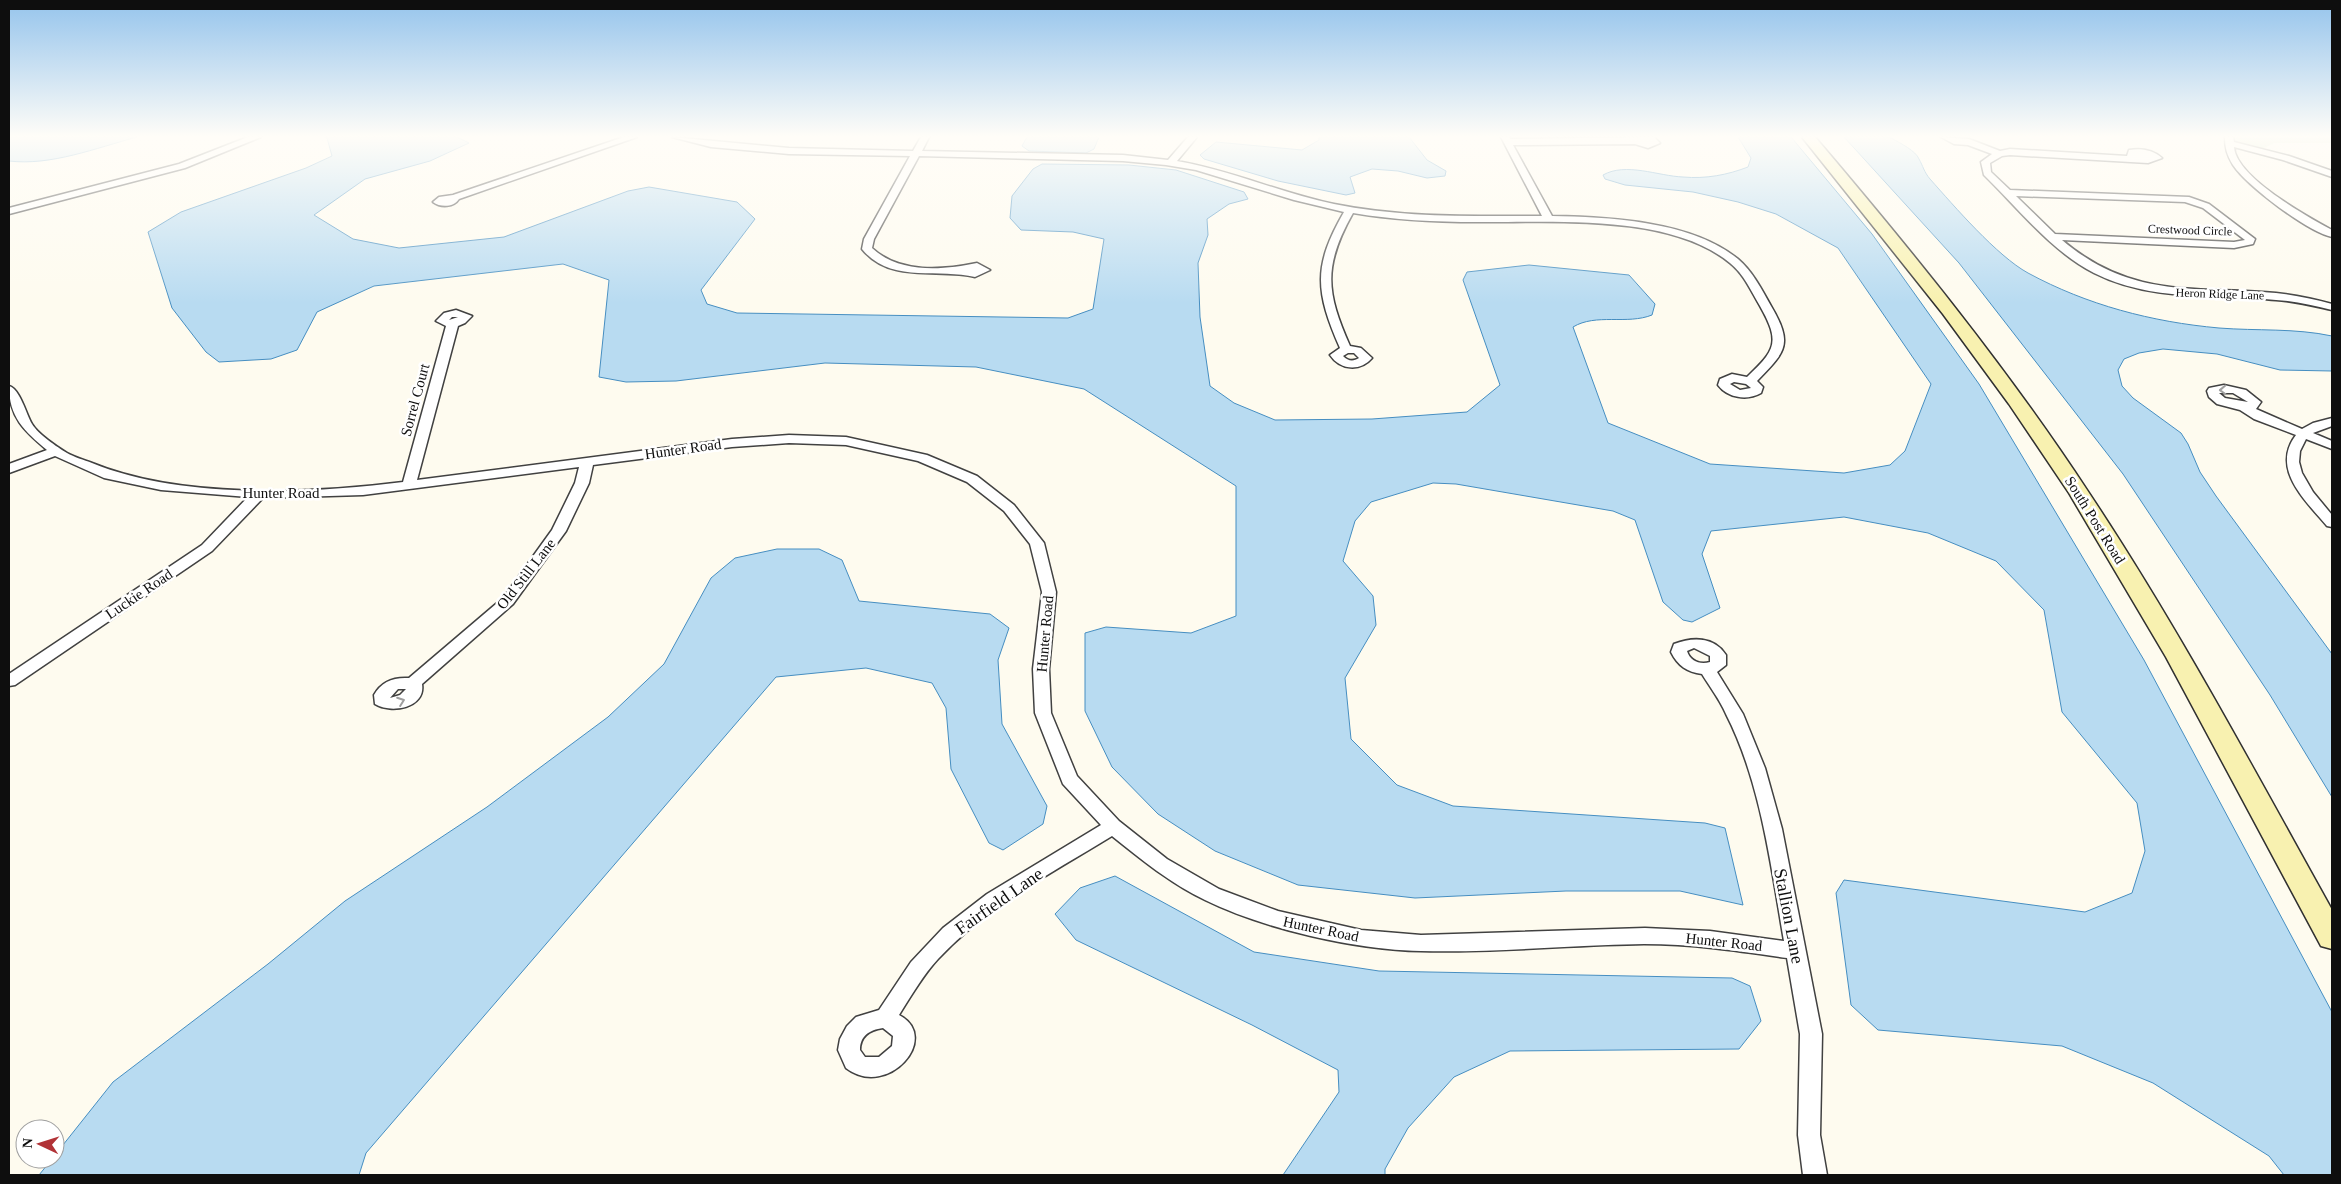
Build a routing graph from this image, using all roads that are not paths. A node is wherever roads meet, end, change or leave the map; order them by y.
1 (82, 192) edge
2 (471, 192) edge
3 (895, 192) edge
4 (1275, 192) edge
5 (1534, 192) edge
6 (1855, 192) edge
7 (2266, 192) edge
8 (2010, 193) joint
9 (454, 198) dead end
10 (1350, 210) junction
11 (9, 211) edge
12 (1549, 220) junction
13 (2332, 234) edge
14 (2055, 238) junction
15 (966, 270) dead end
16 (2332, 307) edge
17 (453, 323) dead end
18 (1346, 349) dead end
19 (1750, 381) dead end
20 (9, 390) edge
21 (2244, 408) dead end
22 (2332, 422) edge
23 (2303, 434) junction
24 (2332, 445) edge
25 (54, 452) junction
26 (587, 462) junction
27 (9, 469) edge
28 (409, 486) junction
29 (259, 494) junction
30 (2332, 523) edge
31 (1707, 670) dead end
32 (9, 681) edge
33 (412, 684) dead end
34 (1113, 826) junction
35 (2332, 937) edge
36 (1796, 951) junction
37 (885, 1018) dead end
38 (1815, 1175) edge

1 - 11 street
2 - 9 street
3 - 15 street
4 - 10 street
5 - 12 street
6 - 35 street, South Post Road
7 - 13 street
8 - 14 street, Heron Ridge Lane
8 - 14 street, Crestwood Circle
10 - 12 street
10 - 18 street
12 - 19 street
14 - 16 street, Heron Ridge Lane
17 - 28 street, Sorrel Court
20 - 25 street, Hunter Road
21 - 23 street
22 - 23 street
23 - 24 street
23 - 30 street
25 - 27 street
25 - 29 street, Hunter Road
26 - 28 street, Hunter Road
26 - 33 street, Old Still Lane
26 - 34 street, Hunter Road
28 - 29 street, Hunter Road
29 - 32 street, Luckie Road
31 - 36 street, Stallion Lane
34 - 36 street, Hunter Road
34 - 37 street, Fairfield Lane
36 - 38 street, Stallion Lane

